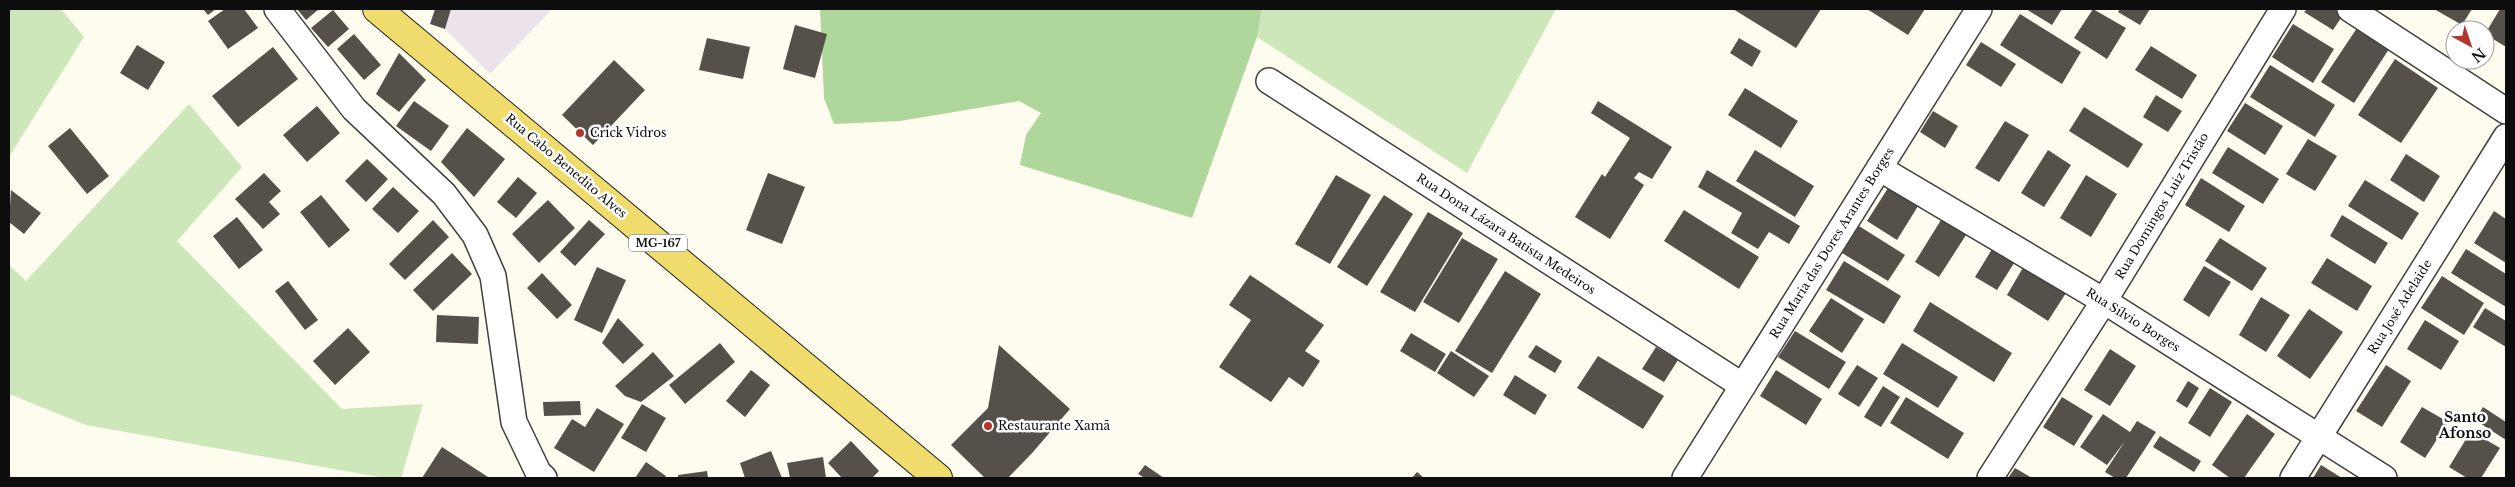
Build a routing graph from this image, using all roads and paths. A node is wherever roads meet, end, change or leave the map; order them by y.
1 (278, 9) edge
2 (377, 9) edge
3 (1980, 9) edge
4 (2284, 9) edge
5 (2350, 9) edge
6 (1269, 81) dead end
7 (2506, 111) edge
8 (2506, 136) edge
9 (1879, 168) junction
10 (2104, 301) junction
11 (1743, 386) junction
12 (2319, 437) junction
13 (544, 478) edge
14 (938, 478) edge
15 (1685, 478) edge
16 (1990, 478) edge
17 (2293, 478) edge
18 (2384, 478) edge

1 - 13 street
2 - 14 main road, Rua Cabo Benedito Alves / MG-167
3 - 9 street, Rua Maria das Dores Arantes Borges
4 - 10 street, Rua Domingos Luiz Tristão
5 - 7 street
6 - 11 street, Rua Dona Lázara Batista Medeiros
8 - 12 street, Rua José Adelaide
9 - 10 street, Rua Sílvio Borges
9 - 11 street, Rua Maria das Dores Arantes Borges
10 - 12 street, Rua Sílvio Borges
10 - 16 street, Rua Domingos Luiz Tristão
11 - 15 street, Rua Maria das Dores Arantes Borges
12 - 17 street, Rua José Adelaide
12 - 18 street, Rua Sílvio Borges

